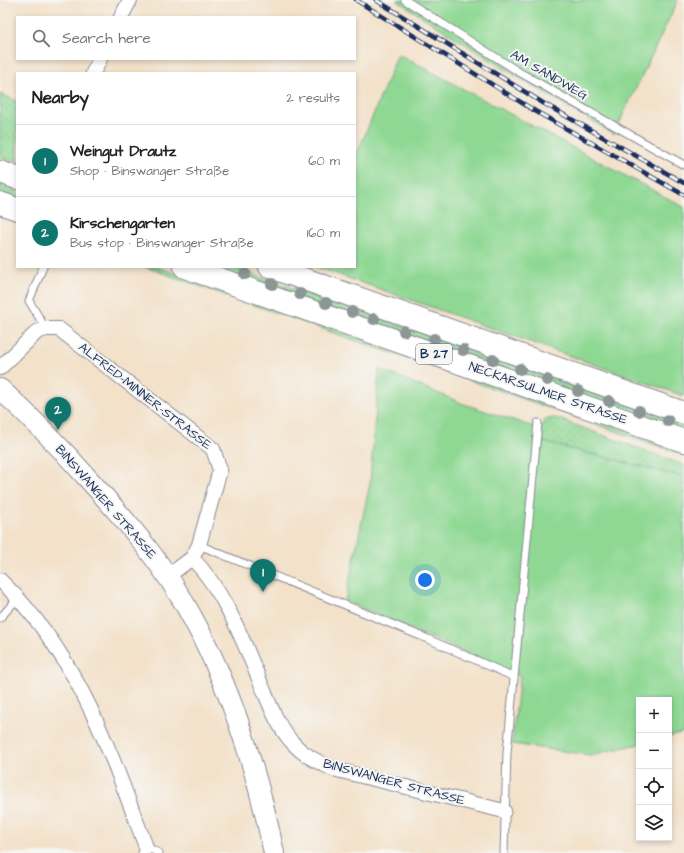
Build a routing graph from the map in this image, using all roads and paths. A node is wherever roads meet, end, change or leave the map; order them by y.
1 (130, 0) edge
2 (405, 0) edge
3 (122, 16) edge
4 (100, 60) edge
5 (94, 72) edge
6 (684, 165) edge
7 (0, 172) edge
8 (16, 178) edge
9 (0, 203) edge
10 (16, 209) edge
11 (43, 268) edge
12 (188, 268) edge
13 (273, 268) edge
14 (46, 329) junction
15 (0, 368) edge
16 (0, 389) edge
17 (684, 413) edge
18 (538, 423) dead end
19 (684, 441) edge
20 (199, 545) junction
21 (192, 558) junction
22 (168, 576) junction
23 (0, 580) edge
24 (18, 598) junction
25 (0, 618) edge
26 (514, 677) junction
27 (504, 811) junction
28 (144, 850) edge
29 (159, 853) edge
30 (274, 853) edge
31 (504, 853) edge

1 - 3 street
2 - 6 lane, AM SANDWEG
4 - 5 street
7 - 8 main road
9 - 10 main road
11 - 14 lane
12 - 19 main road, NECKARSULMER STRASSE / B 27
13 - 17 main road, NECKARSULMER STRASSE / B 27
14 - 15 street
14 - 20 street, ALFRED-MINNER-STRASSE
16 - 22 main road, BINSWANGER STRASSE
18 - 26 lane
20 - 21 street, ALFRED-MINNER-STRASSE
20 - 26 lane
21 - 22 street, ALFRED-MINNER-STRASSE
21 - 27 street, BINSWANGER STRASSE
22 - 30 main road, BINSWANGER STRASSE
23 - 24 street
24 - 25 lane
24 - 28 street
26 - 27 lane
27 - 31 lane
28 - 29 lane

